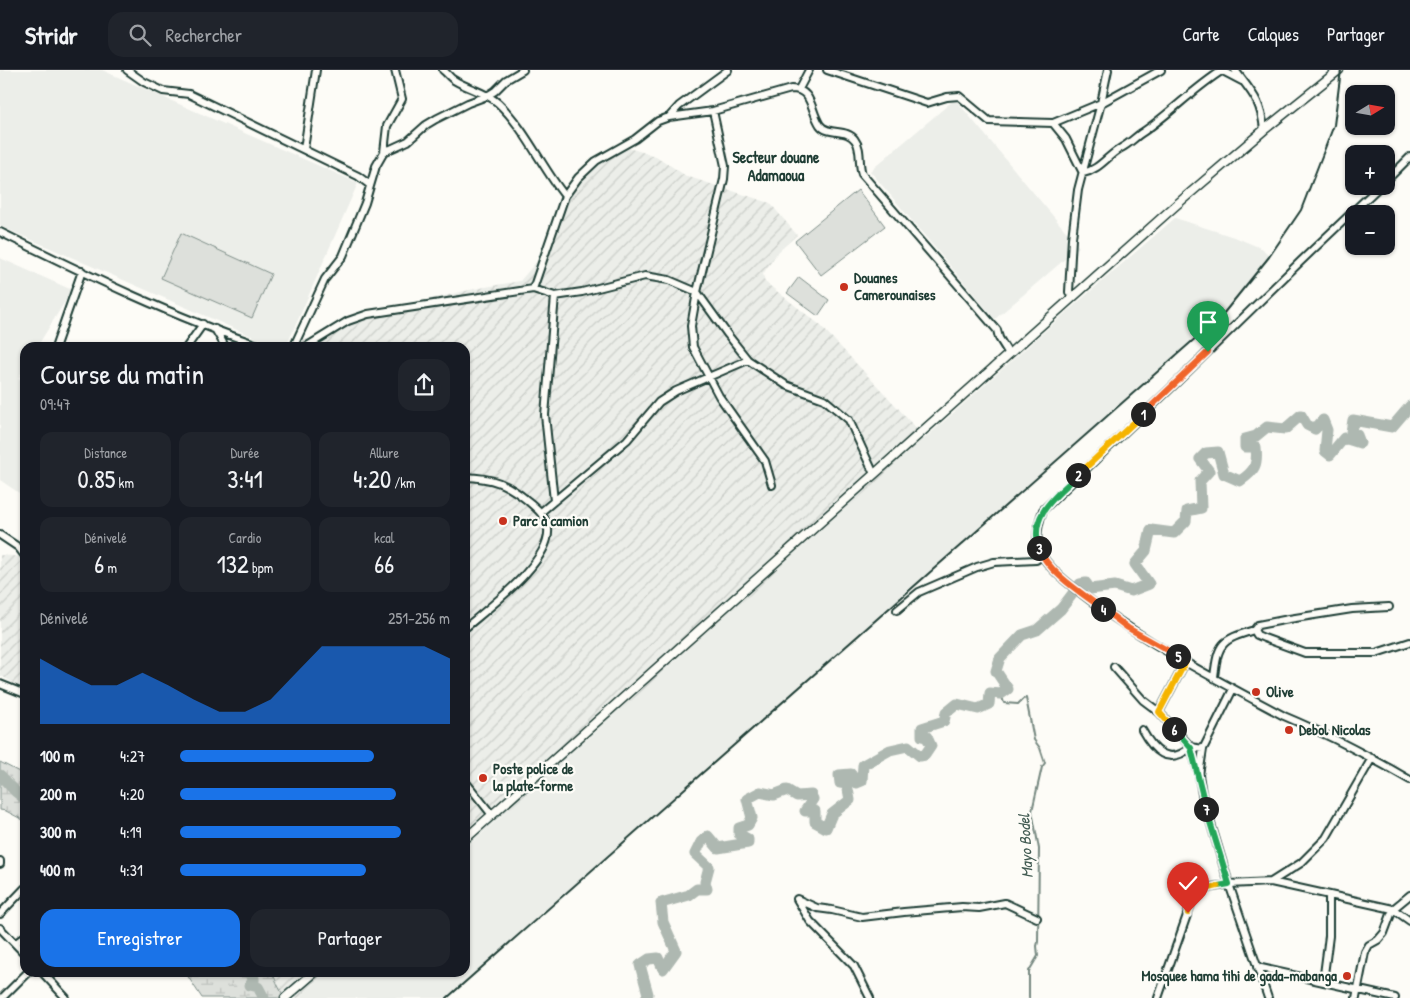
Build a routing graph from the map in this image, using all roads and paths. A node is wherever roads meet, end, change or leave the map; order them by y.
1 (127, 70) edge
2 (316, 70) edge
3 (395, 70) edge
4 (443, 70) edge
5 (523, 70) edge
6 (728, 70) edge
7 (809, 70) edge
8 (827, 70) edge
9 (1108, 70) edge
10 (1161, 70) edge
11 (1222, 70) edge
12 (1236, 70) edge
13 (1338, 71) edge
14 (1244, 82) junction
15 (799, 89) junction
16 (487, 96) junction
17 (1101, 103) junction
18 (713, 111) junction
19 (669, 117) junction
20 (1053, 123) junction
21 (1264, 130) junction
22 (304, 149) junction
23 (384, 152) junction
24 (1410, 157) edge
25 (1395, 172) edge
26 (1083, 173) junction
27 (370, 185) junction
28 (1371, 195) edge
29 (565, 196) junction
30 (0, 232) edge
31 (82, 271) junction
32 (533, 289) junction
33 (697, 292) junction
34 (1069, 292) dead end
35 (555, 296) junction
36 (203, 324) junction
37 (215, 329) junction
38 (57, 342) edge
39 (190, 342) edge
40 (223, 342) edge
41 (251, 342) edge
42 (296, 342) edge
43 (314, 342) edge
44 (1009, 354) junction
45 (748, 360) junction
46 (708, 376) junction
47 (874, 474) junction
48 (470, 477) edge
49 (772, 485) dead end
50 (554, 501) junction
51 (541, 512) junction
52 (0, 535) edge
53 (20, 550) edge
54 (1042, 556) junction
55 (1389, 607) dead end
56 (897, 610) dead end
57 (470, 624) edge
58 (1254, 630) junction
59 (1410, 642) edge
60 (1186, 661) junction
61 (1114, 666) dead end
62 (1214, 677) junction
63 (0, 684) edge
64 (1233, 689) junction
65 (20, 692) edge
66 (1159, 712) junction
67 (1142, 730) dead end
68 (1191, 748) junction
69 (1203, 749) junction
70 (1372, 758) junction
71 (1199, 775) junction
72 (1410, 780) edge
73 (470, 787) edge
74 (492, 815) junction
75 (470, 835) edge
76 (1271, 882) junction
77 (1229, 884) junction
78 (20, 893) edge
79 (1329, 895) junction
80 (1410, 896) edge
81 (1393, 909) junction
82 (0, 914) edge
83 (1038, 918) dead end
84 (1410, 921) edge
85 (0, 928) edge
86 (20, 940) edge
87 (16, 944) junction
88 (20, 948) edge
89 (1257, 968) junction
90 (23, 977) edge
91 (47, 977) edge
92 (309, 977) edge
93 (1323, 982) junction
94 (1357, 990) junction
95 (1378, 996) edge
96 (2, 998) edge
97 (66, 998) edge
98 (286, 998) edge
99 (870, 998) edge
100 (1158, 998) edge
101 (1268, 998) edge
102 (1356, 998) edge
103 (1395, 998) edge

1 - 22 street
2 - 22 street
3 - 23 street
4 - 16 street
5 - 16 street
6 - 19 street
7 - 15 street
8 - 20 street
9 - 17 street
10 - 17 street
11 - 14 street
11 - 26 street
12 - 14 street
13 - 21 main road
14 - 21 street
15 - 18 street
15 - 44 street
16 - 23 street
16 - 29 street
17 - 20 street
17 - 26 street
18 - 19 street
18 - 33 street
19 - 29 street
20 - 26 street
21 - 44 main road
22 - 27 street
23 - 27 street
24 - 25 street
26 - 34 street
27 - 42 street
28 - 54 street
29 - 32 street
30 - 31 street
31 - 36 street
31 - 38 street
32 - 35 street
32 - 43 street
33 - 35 street
33 - 45 street
33 - 46 street
35 - 50 street
36 - 37 street
36 - 39 street
37 - 40 street
37 - 41 street
44 - 47 main road
45 - 46 street
45 - 47 street
46 - 49 street
46 - 50 street
47 - 74 main road
48 - 51 street
50 - 51 street
51 - 57 street
52 - 53 street
54 - 56 street
54 - 60 street
55 - 58 street
58 - 59 street
58 - 62 street
60 - 62 street
60 - 66 street
61 - 66 street
62 - 64 street
63 - 65 street
64 - 69 street
64 - 70 street
66 - 68 street
67 - 68 street
68 - 69 street
68 - 71 street
69 - 71 street
70 - 72 street
70 - 76 street
71 - 77 street
73 - 74 street
74 - 75 main road
76 - 77 street
76 - 79 street
77 - 89 street
77 - 100 street
78 - 82 street
79 - 81 street
79 - 93 street
80 - 81 street
81 - 84 street
81 - 94 street
83 - 99 street
85 - 87 street
86 - 87 street
87 - 88 street
89 - 93 street
89 - 101 street
90 - 96 street
91 - 97 street
92 - 98 main road
93 - 94 street
94 - 95 street
94 - 102 street
95 - 103 street

